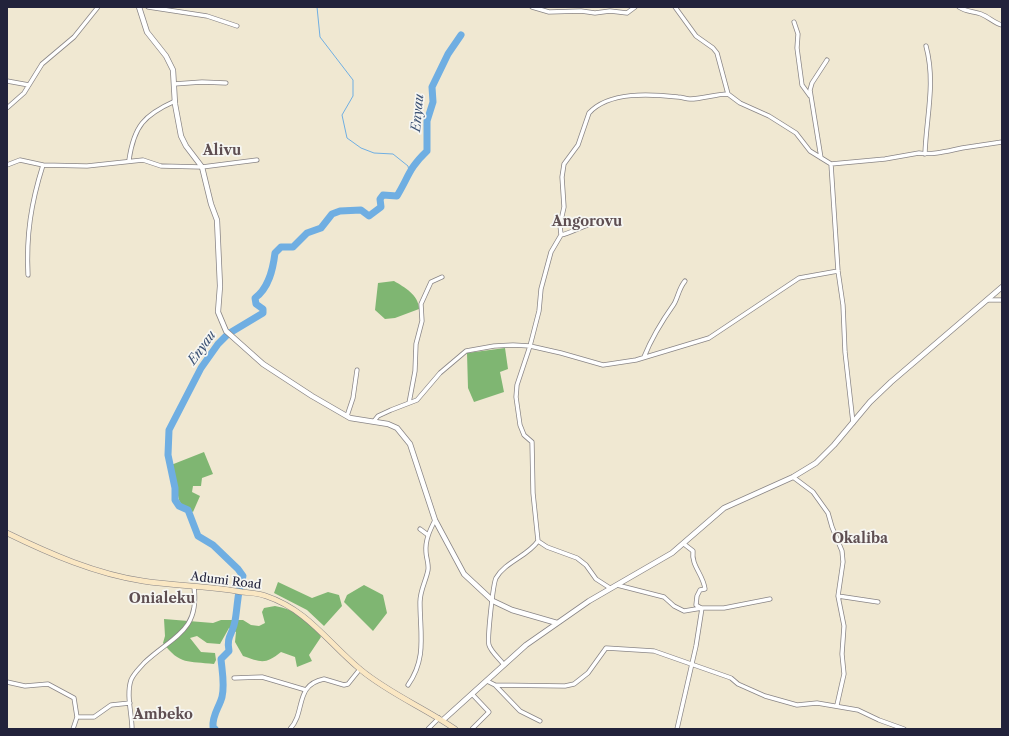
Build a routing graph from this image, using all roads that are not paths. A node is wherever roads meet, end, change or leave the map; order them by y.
1 (98, 7) edge
2 (139, 7) edge
3 (148, 7) edge
4 (532, 7) edge
5 (635, 7) edge
6 (675, 7) edge
7 (959, 7) edge
8 (794, 22) dead end
9 (1002, 24) edge
10 (238, 26) dead end
11 (926, 46) dead end
12 (827, 60) dead end
13 (7, 81) edge
14 (226, 83) dead end
15 (174, 84) junction
16 (29, 85) junction
17 (728, 94) junction
18 (810, 96) junction
19 (175, 101) junction
20 (7, 108) edge
21 (1002, 142) edge
22 (925, 154) junction
23 (821, 158) junction
24 (129, 160) junction
25 (257, 160) dead end
26 (831, 164) junction
27 (7, 165) edge
28 (43, 165) junction
29 (202, 166) junction
30 (591, 224) dead end
31 (561, 234) junction
32 (838, 271) junction
33 (28, 275) dead end
34 (442, 277) dead end
35 (685, 281) dead end
36 (1002, 287) edge
37 (987, 300) junction
38 (1002, 300) edge
39 (530, 346) junction
40 (644, 358) junction
41 (357, 370) dead end
42 (409, 403) junction
43 (347, 416) junction
44 (374, 421) junction
45 (853, 423) junction
46 (793, 477) junction
47 (435, 520) junction
48 (420, 529) dead end
49 (7, 533) edge
50 (428, 536) junction
51 (538, 541) junction
52 (684, 544) junction
53 (617, 585) junction
54 (194, 587) junction
55 (610, 588) junction
56 (838, 596) junction
57 (770, 599) dead end
58 (492, 601) junction
59 (878, 602) dead end
60 (702, 608) junction
61 (557, 623) junction
62 (504, 665) junction
63 (692, 666) junction
64 (360, 670) junction
65 (234, 678) dead end
66 (487, 681) junction
67 (7, 682) edge
68 (408, 685) dead end
69 (495, 685) junction
70 (306, 690) junction
71 (472, 694) junction
72 (130, 703) junction
73 (837, 705) junction
74 (77, 717) junction
75 (441, 719) junction
76 (540, 721) dead end
77 (74, 729) edge
78 (132, 729) edge
79 (290, 729) edge
80 (428, 729) edge
81 (455, 729) edge
82 (472, 729) edge
83 (677, 729) edge
84 (904, 729) edge

1 - 16 street
2 - 15 street
3 - 10 street
4 - 5 street
6 - 17 street
7 - 9 street
8 - 18 street
11 - 22 street
12 - 18 street
13 - 16 street
14 - 15 street
15 - 19 street
16 - 20 street
17 - 23 street
17 - 31 street
18 - 23 street
19 - 24 street
19 - 29 street
21 - 22 street
22 - 26 street
23 - 26 street
24 - 28 street
24 - 29 street
25 - 29 street
26 - 32 street
27 - 28 street
28 - 33 street
29 - 43 street
30 - 31 street
31 - 39 street
32 - 40 street
32 - 45 street
34 - 42 street
35 - 40 street
36 - 37 street
37 - 38 street
37 - 45 street
39 - 40 street
39 - 42 street
39 - 51 street
41 - 43 street
42 - 44 street
43 - 44 street
44 - 47 street
45 - 46 street
46 - 52 street
46 - 56 street
47 - 50 street
47 - 58 street
48 - 50 street
49 - 54 main road, Adumi Road
50 - 68 street
51 - 55 street
51 - 58 street
52 - 53 street
52 - 60 street
53 - 55 street
53 - 60 street
54 - 64 main road, Adumi Road
54 - 72 street
55 - 61 street
56 - 59 street
56 - 73 street
57 - 60 street
58 - 61 street
58 - 62 street
60 - 63 street
61 - 62 street
62 - 66 street
63 - 69 street
63 - 73 street
63 - 83 street
64 - 70 street
64 - 75 main road, Adumi Road
65 - 70 street
66 - 69 street
66 - 71 street
67 - 74 street
69 - 76 street
70 - 79 street
71 - 75 street
71 - 82 street
72 - 74 street
72 - 78 street
73 - 84 street
74 - 77 street
75 - 80 street
75 - 81 main road, Adumi Road

